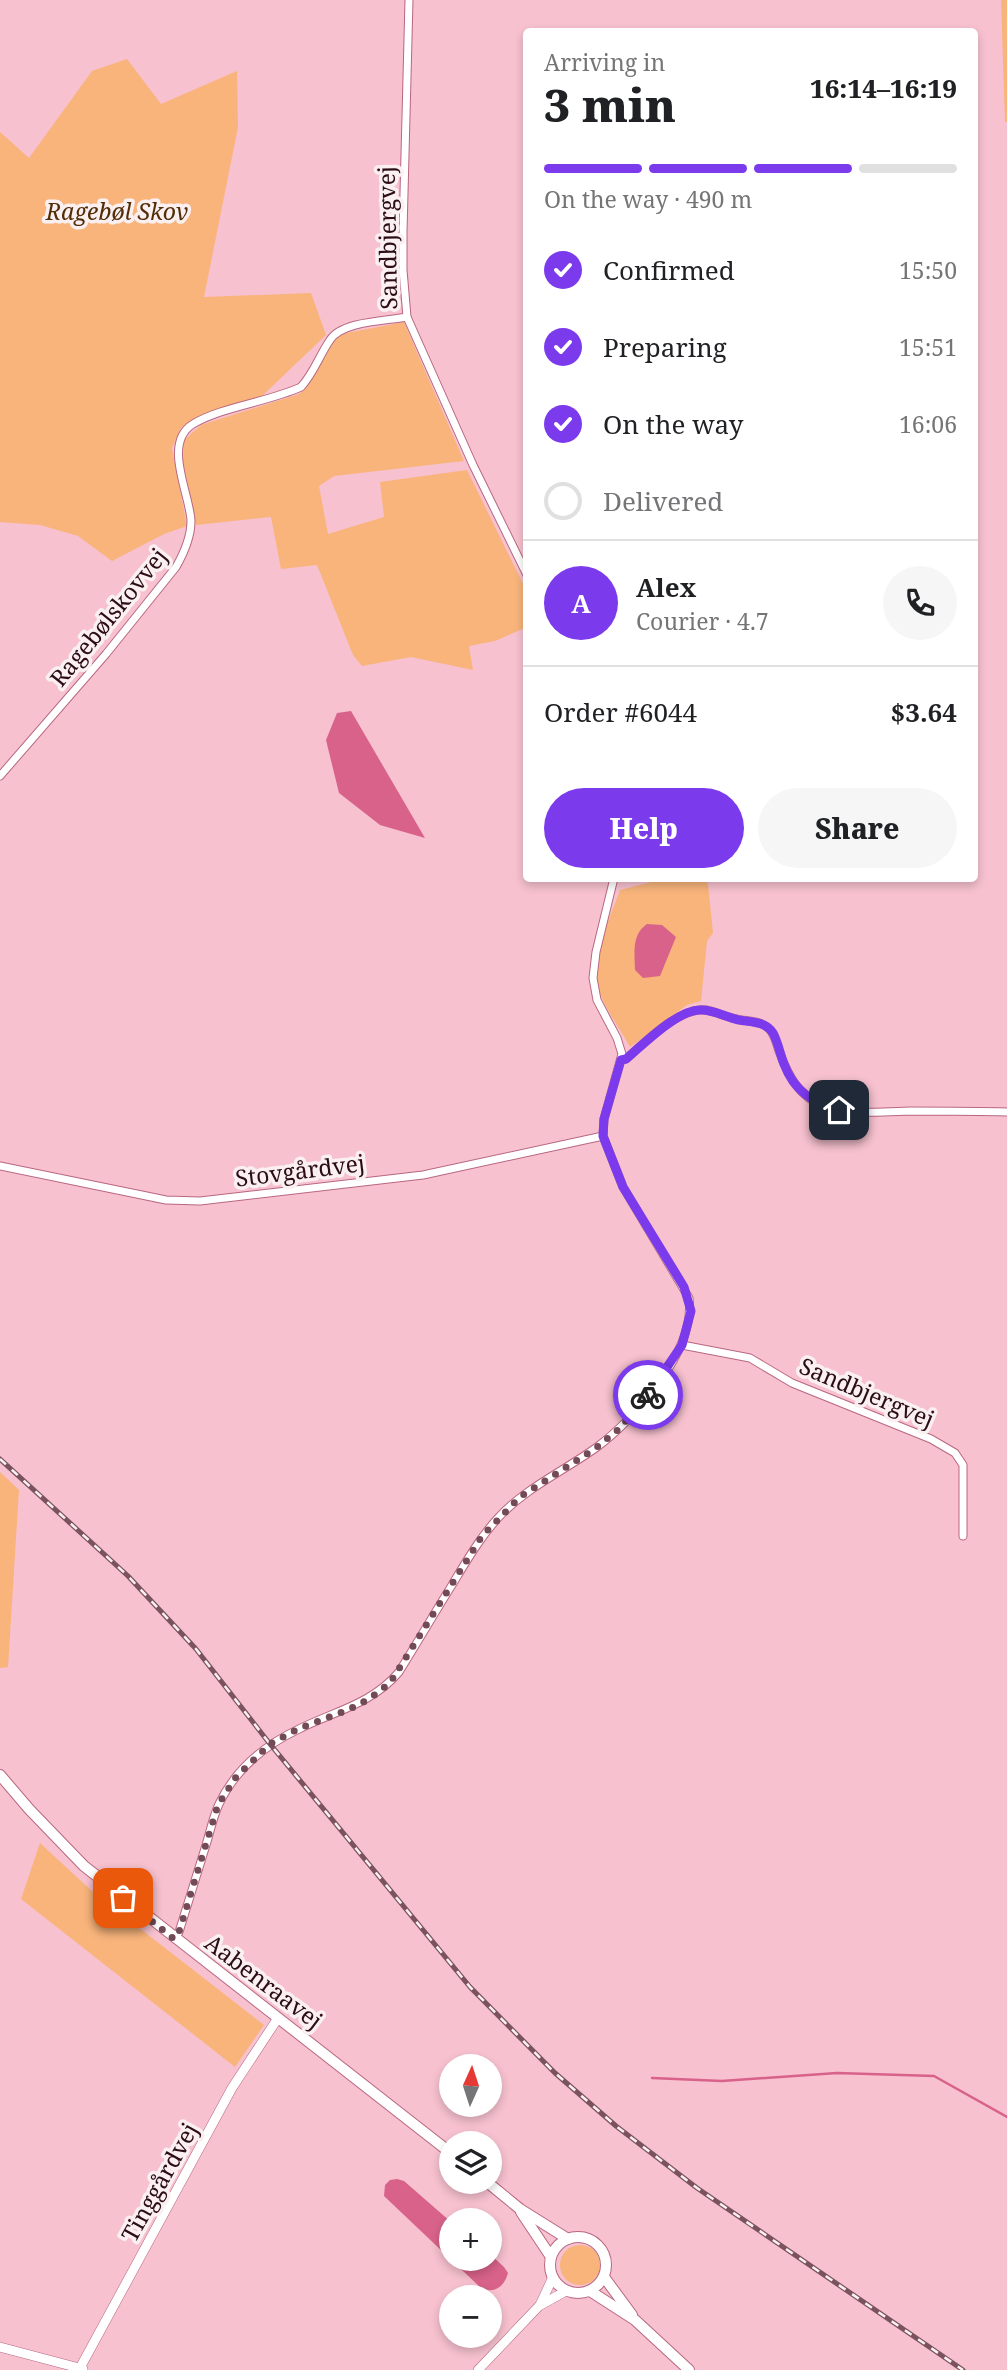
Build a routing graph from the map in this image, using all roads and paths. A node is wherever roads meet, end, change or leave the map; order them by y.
1 (409, 0) edge
2 (407, 317) junction
3 (523, 567) edge
4 (0, 776) edge
5 (613, 882) edge
6 (621, 1060) junction
7 (1007, 1112) edge
8 (603, 1136) junction
9 (0, 1166) edge
10 (682, 1345) junction
11 (962, 1536) dead end
12 (0, 1775) edge
13 (174, 1939) junction
14 (278, 2018) junction
15 (439, 2144) edge
16 (502, 2194) edge
17 (520, 2209) junction
18 (568, 2239) junction
19 (551, 2257) junction
20 (553, 2277) junction
21 (604, 2277) junction
22 (566, 2291) junction
23 (590, 2291) junction
24 (539, 2306) junction
25 (635, 2320) junction
26 (0, 2347) edge
27 (82, 2369) edge
28 (478, 2370) edge
29 (689, 2370) edge

1 - 2 street, Sandbjergvej
2 - 3 street, Sandbjergvej
2 - 4 street, Ragebølskovvej
5 - 6 street
6 - 7 street
6 - 8 street
8 - 9 street, Stovgårdvej
8 - 10 street
10 - 11 street, Sandbjergvej
10 - 13 street
12 - 13 main road, Aabenraavej
13 - 14 main road, Aabenraavej
14 - 15 main road, Aabenraavej
14 - 27 street, Tinggårdvej
16 - 17 main road
17 - 18 main road
17 - 19 main road
18 - 19 main road
18 - 21 main road
19 - 20 main road
20 - 22 main road
20 - 24 street
21 - 23 main road
21 - 25 main road
22 - 23 main road
22 - 24 street
23 - 25 main road
24 - 28 street
25 - 29 main road
26 - 27 street

